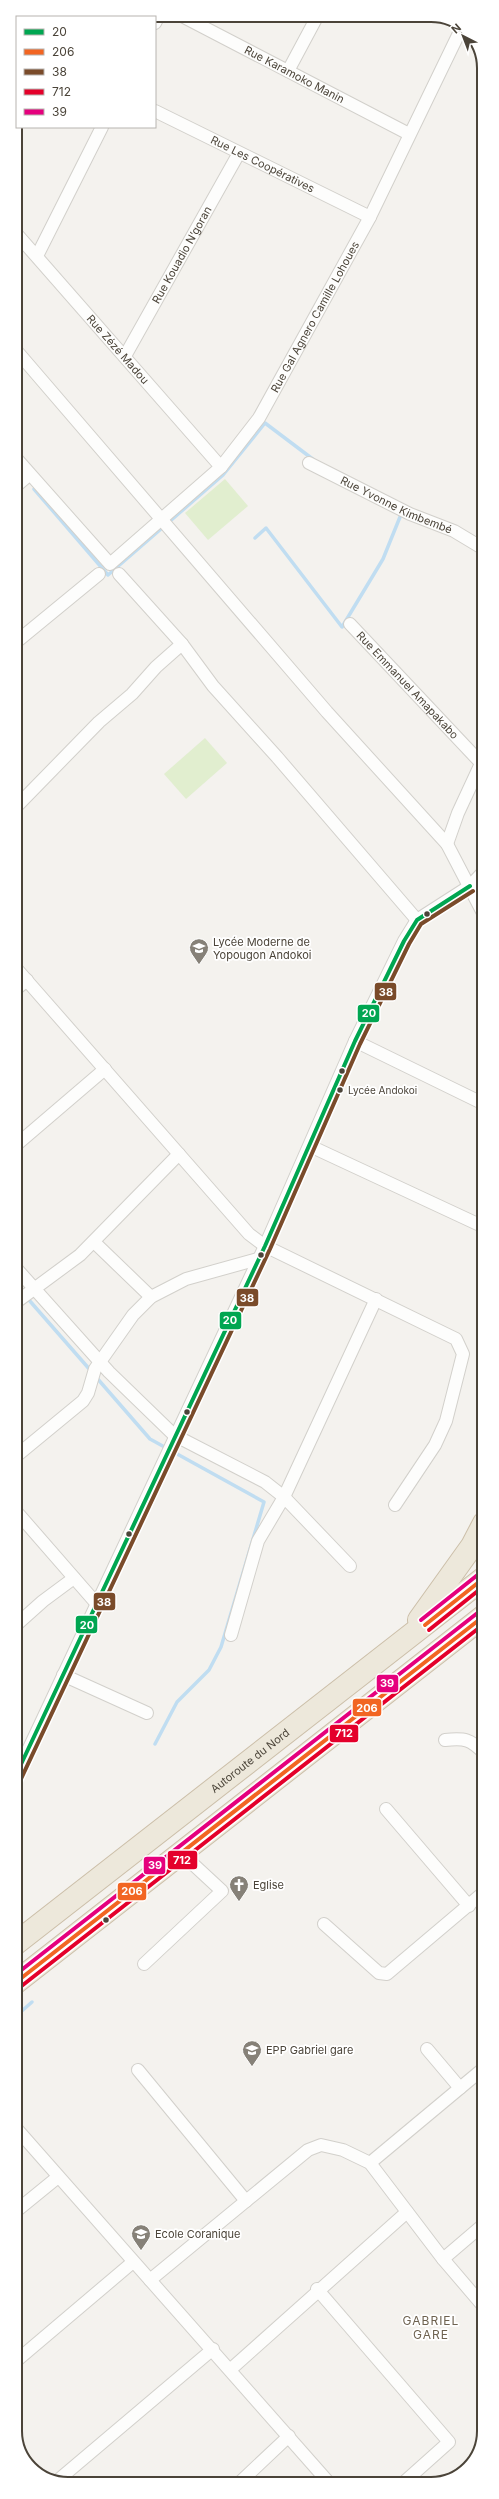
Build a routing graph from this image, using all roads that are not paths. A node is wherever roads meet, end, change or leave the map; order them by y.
1 (194, 22) edge
2 (314, 22) edge
3 (460, 32) edge
4 (288, 71) junction
5 (156, 112) edge
6 (101, 128) edge
7 (409, 134) junction
8 (239, 153) junction
9 (370, 216) junction
10 (22, 240) edge
11 (37, 256) junction
12 (125, 356) junction
13 (22, 357) edge
14 (309, 463) dead end
15 (22, 466) edge
16 (221, 467) junction
17 (29, 475) junction
18 (22, 481) edge
19 (161, 519) junction
20 (477, 545) edge
21 (99, 574) dead end
22 (119, 574) dead end
23 (350, 624) dead end
24 (22, 637) edge
25 (182, 644) junction
26 (477, 755) edge
27 (477, 771) edge
28 (22, 800) edge
29 (447, 844) junction
30 (477, 878) edge
31 (470, 886) junction
32 (477, 900) edge
33 (416, 920) junction
34 (22, 975) edge
35 (27, 980) junction
36 (22, 984) edge
37 (355, 1041) junction
38 (105, 1069) junction
39 (477, 1101) edge
40 (22, 1140) edge
41 (310, 1146) junction
42 (179, 1154) junction
43 (477, 1224) edge
44 (94, 1242) junction
45 (264, 1246) junction
46 (258, 1259) junction
47 (22, 1275) edge
48 (33, 1288) junction
49 (22, 1297) edge
50 (151, 1297) junction
51 (376, 1299) junction
52 (100, 1362) junction
53 (174, 1435) junction
54 (22, 1451) edge
55 (284, 1497) junction
56 (395, 1505) dead end
57 (22, 1518) edge
58 (477, 1536) edge
59 (350, 1566) dead end
60 (74, 1578) junction
61 (477, 1584) edge
62 (96, 1603) junction
63 (22, 1620) edge
64 (477, 1621) edge
65 (231, 1635) dead end
66 (402, 1643) junction
67 (63, 1675) junction
68 (147, 1713) dead end
69 (445, 1740) dead end
70 (477, 1747) edge
71 (22, 1763) edge
72 (386, 1810) dead end
73 (181, 1853) junction
74 (477, 1899) edge
75 (469, 1906) junction
76 (324, 1924) dead end
77 (22, 1939) edge
78 (144, 1964) dead end
79 (22, 1978) edge
80 (427, 2049) dead end
81 (138, 2070) dead end
82 (477, 2074) edge
83 (460, 2088) junction
84 (22, 2135) edge
85 (370, 2164) junction
86 (58, 2177) junction
87 (246, 2200) junction
88 (22, 2206) edge
89 (407, 2212) junction
90 (477, 2230) edge
91 (443, 2259) junction
92 (133, 2262) junction
93 (150, 2280) junction
94 (317, 2289) junction
95 (477, 2299) edge
96 (213, 2349) junction
97 (22, 2357) edge
98 (231, 2369) junction
99 (289, 2436) junction
100 (62, 2477) edge
101 (245, 2477) edge
102 (324, 2477) edge
103 (410, 2477) edge

1 - 4 street, Rue Karamoko Manin
2 - 4 street
3 - 7 street, Rue Gal Agnero Camille Lohoues
4 - 7 street, Rue Karamoko Manin
5 - 8 street, Rue Les Coopératives
6 - 11 street
7 - 9 street, Rue Gal Agnero Camille Lohoues
8 - 9 street, Rue Les Coopératives
8 - 12 street, Rue Kouadio N’goran
9 - 16 street, Rue Gal Agnero Camille Lohoues
10 - 11 street, Rue Zézé Madou
11 - 12 street, Rue Zézé Madou
12 - 16 street, Rue Zézé Madou
13 - 19 street
14 - 20 street, Rue Yvonne Kimbembé
15 - 17 street
16 - 19 street, Rue Gal Agnero Camille Lohoues
17 - 18 street
17 - 19 street, Rue Gal Agnero Camille Lohoues
19 - 29 street
21 - 24 street
22 - 25 street
23 - 26 street, Rue Emmanuel Amapakabo
25 - 28 street
25 - 33 street
27 - 29 street
29 - 31 street
30 - 31 street
31 - 32 street
31 - 33 street
33 - 37 street
34 - 35 street
35 - 36 street
35 - 38 street
37 - 39 street
37 - 41 street
38 - 40 street
38 - 42 street
41 - 43 street
41 - 45 street
42 - 44 street
42 - 45 street
44 - 48 street
44 - 50 street
45 - 46 street
45 - 51 street
46 - 50 street
46 - 53 street
47 - 48 street
48 - 49 street
48 - 52 street
50 - 52 street
51 - 55 street
51 - 56 street
52 - 53 street
52 - 54 street
53 - 55 street
53 - 62 street
55 - 59 street
55 - 65 street
57 - 60 street
58 - 66 highway
60 - 62 street
60 - 63 street
61 - 66 highway, Autoroute du Nord
62 - 67 street
64 - 73 highway
66 - 77 highway, Autoroute du Nord
67 - 68 street
67 - 71 street
69 - 70 street
72 - 75 street
73 - 78 street
73 - 79 highway
74 - 75 street
75 - 76 street
80 - 83 street
81 - 87 street
82 - 83 street
83 - 85 street
84 - 86 street
85 - 87 street
85 - 89 street
86 - 88 street
86 - 92 street
87 - 93 street
89 - 91 street
89 - 94 street
90 - 91 street
91 - 95 street
92 - 93 street
92 - 97 street
93 - 96 street
94 - 98 street
94 - 103 street
96 - 98 street
96 - 100 street
98 - 99 street
99 - 101 street
99 - 102 street

